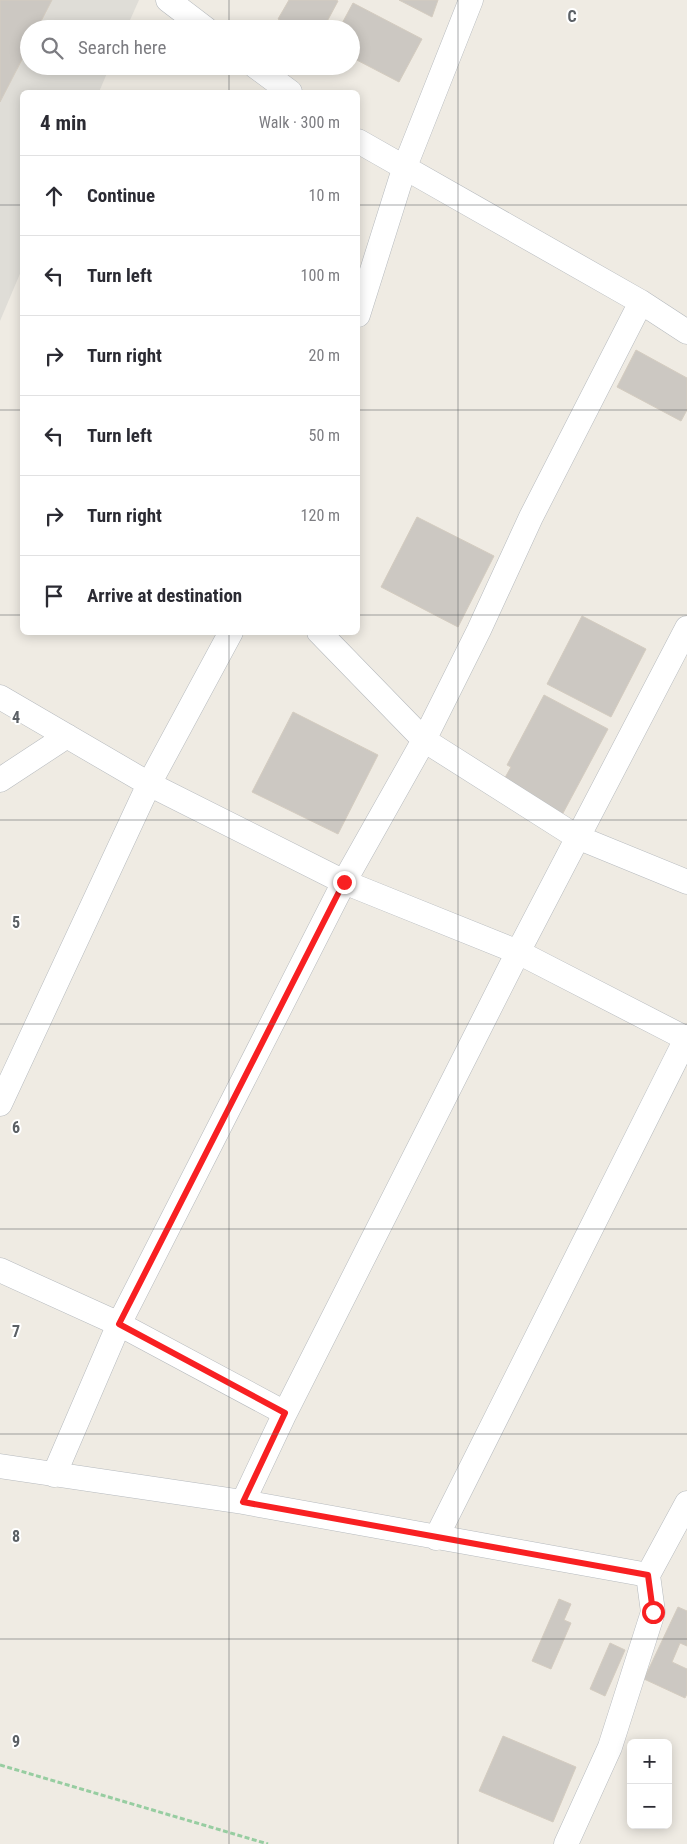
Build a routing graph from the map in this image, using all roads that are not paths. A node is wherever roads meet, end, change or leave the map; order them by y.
1 (168, 0) edge
2 (471, 0) edge
3 (194, 20) edge
4 (267, 75) edge
5 (287, 90) edge
6 (360, 142) edge
7 (404, 169) junction
8 (641, 302) junction
9 (360, 309) edge
10 (687, 332) edge
11 (687, 628) edge
12 (230, 635) edge
13 (322, 635) edge
14 (0, 697) edge
15 (67, 736) junction
16 (424, 740) junction
17 (0, 780) edge
18 (149, 784) junction
19 (577, 837) junction
20 (344, 882) junction
21 (687, 882) edge
22 (518, 952) junction
23 (687, 1038) edge
24 (0, 1104) edge
25 (0, 1270) edge
26 (119, 1324) junction
27 (285, 1413) junction
28 (0, 1466) edge
29 (54, 1475) junction
30 (243, 1502) junction
31 (687, 1504) edge
32 (436, 1538) junction
33 (648, 1575) junction
34 (566, 1844) edge

1 - 3 street
2 - 7 street
4 - 5 street
6 - 7 street
7 - 8 street
7 - 9 street
8 - 10 street
8 - 16 street
11 - 19 street
12 - 18 street
13 - 16 street
14 - 15 street
15 - 17 street
15 - 18 street
16 - 19 street
16 - 20 street
18 - 20 street
18 - 24 street
19 - 21 street
19 - 22 street
20 - 22 street
20 - 26 street
22 - 23 street
22 - 27 street
23 - 32 street
25 - 26 street
26 - 27 street
26 - 29 street
27 - 30 street
28 - 29 street
29 - 30 street
30 - 32 street
31 - 33 street
32 - 33 street
33 - 34 street

